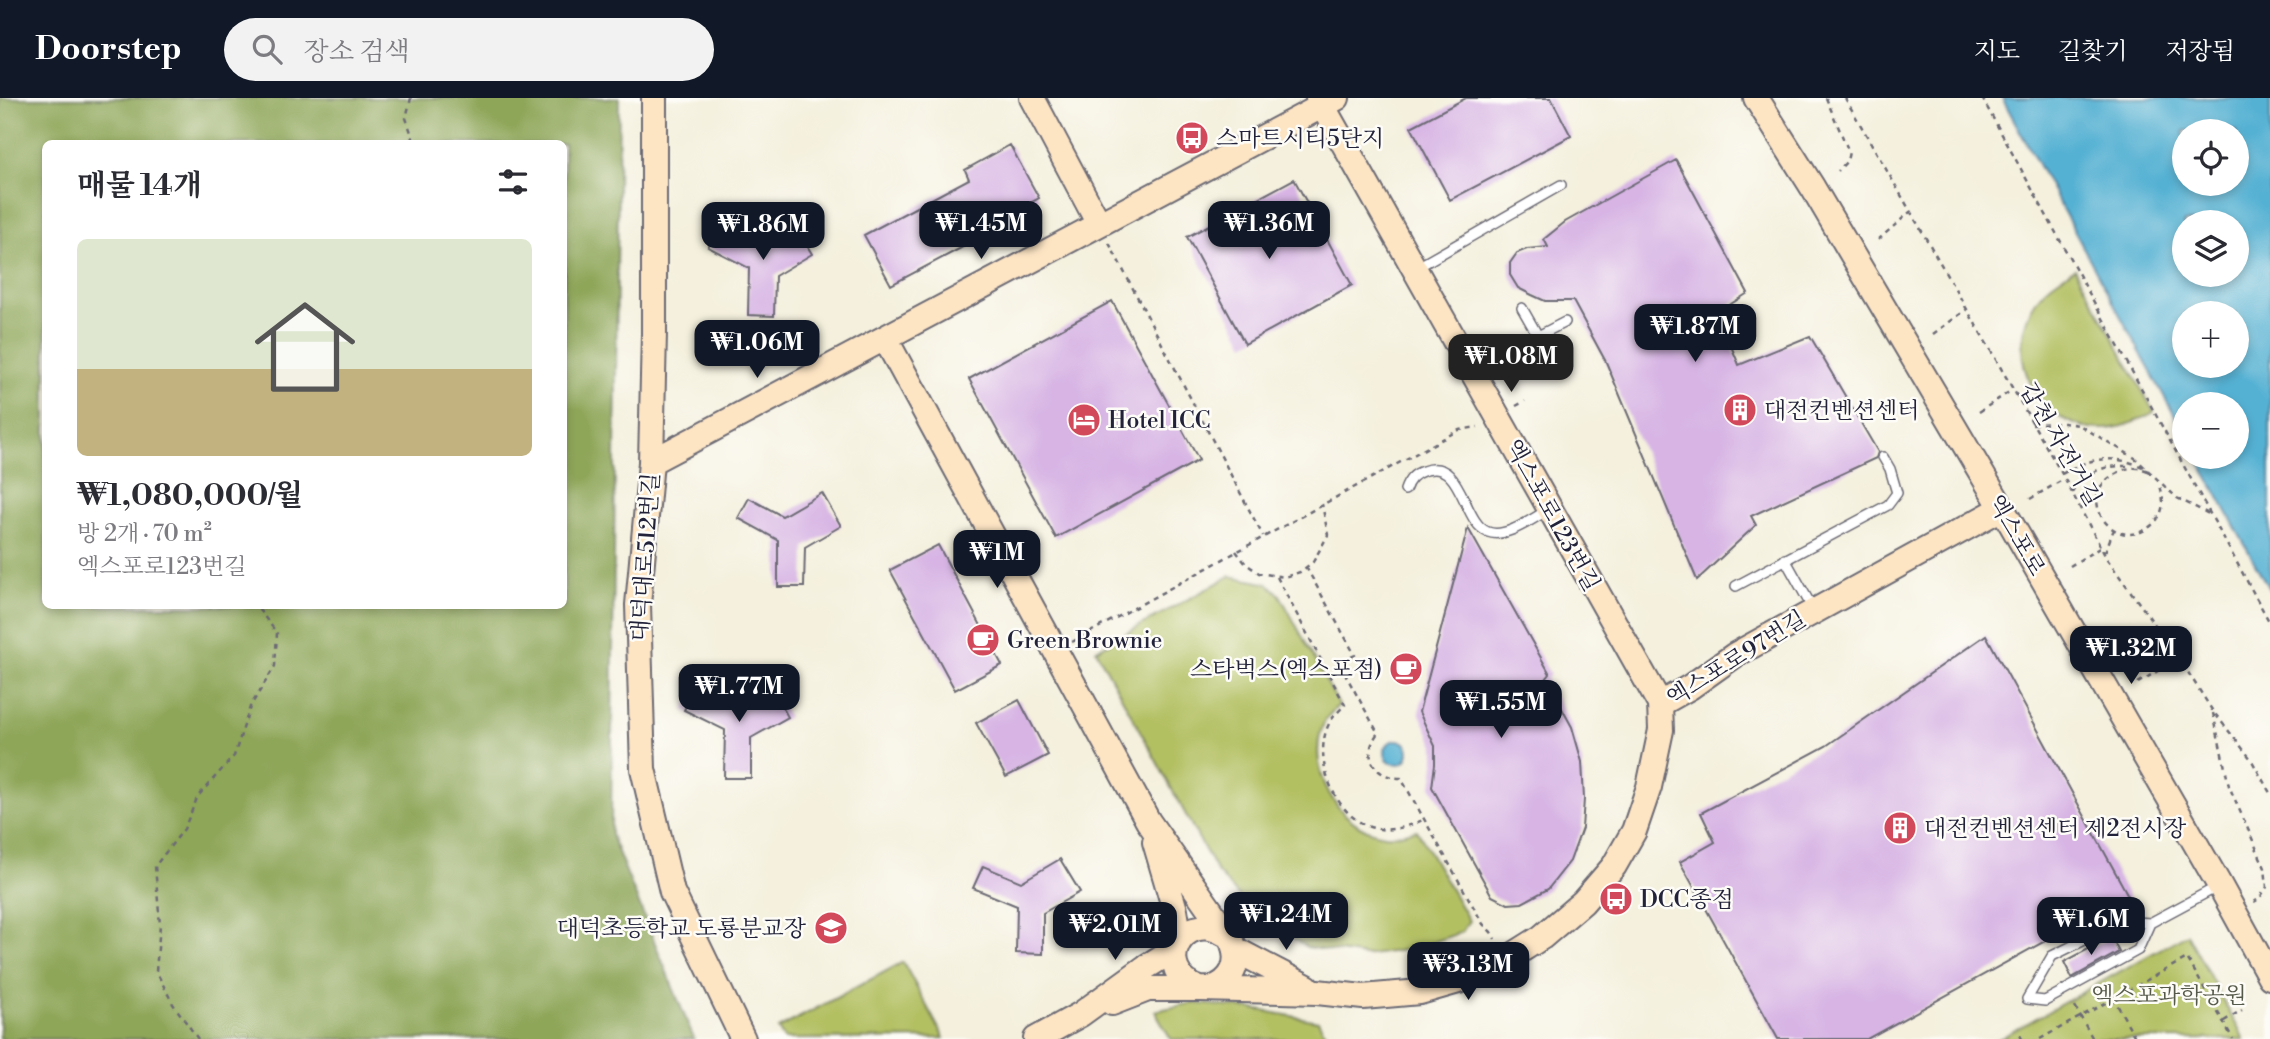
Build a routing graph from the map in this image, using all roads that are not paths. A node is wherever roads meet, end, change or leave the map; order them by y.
1 (654, 98) edge
2 (1031, 98) edge
3 (1756, 98) edge
4 (1326, 101) edge
5 (1561, 185) dead end
6 (1099, 224) junction
7 (1414, 268) junction
8 (1522, 309) dead end
9 (1565, 322) dead end
10 (1538, 336) junction
11 (885, 338) junction
12 (1473, 373) junction
13 (1883, 457) dead end
14 (651, 462) junction
15 (1405, 490) dead end
16 (2002, 508) junction
17 (1550, 509) junction
18 (1785, 559) junction
19 (1736, 586) dead end
20 (1814, 610) junction
21 (1660, 704) junction
22 (1149, 821) junction
23 (2220, 886) junction
24 (2150, 923) junction
25 (1230, 942) junction
26 (1177, 944) junction
27 (2270, 977) edge
28 (1205, 989) junction
29 (1317, 992) junction
30 (1082, 1014) junction
31 (743, 1039) edge
32 (1036, 1039) edge

1 - 14 street, 대덕대로512번길
2 - 6 street
3 - 16 street, 엑스포로
4 - 6 street, 엑스포로123번길
4 - 7 street, 엑스포로123번길
5 - 7 lane
6 - 11 street, 엑스포로123번길
7 - 12 street, 엑스포로123번길
8 - 10 lane
9 - 10 lane
10 - 12 lane
11 - 14 street, 엑스포로123번길
11 - 22 street
12 - 17 street, 엑스포로123번길
13 - 18 lane
14 - 31 street, 대덕대로512번길
15 - 17 lane
16 - 20 street, 엑스포로97번길
16 - 23 street, 엑스포로
17 - 21 street, 엑스포로123번길
18 - 19 lane
18 - 20 lane
20 - 21 street, 엑스포로97번길
21 - 29 street, 엑스포로97번길
22 - 25 street
22 - 26 street
23 - 24 lane
23 - 27 street, 엑스포로
24 - 24 lane
25 - 26 street
25 - 28 street
25 - 29 street
26 - 28 street
26 - 30 street
28 - 29 street, 엑스포로97번길
28 - 30 street, 엑스포로97번길
30 - 32 street

